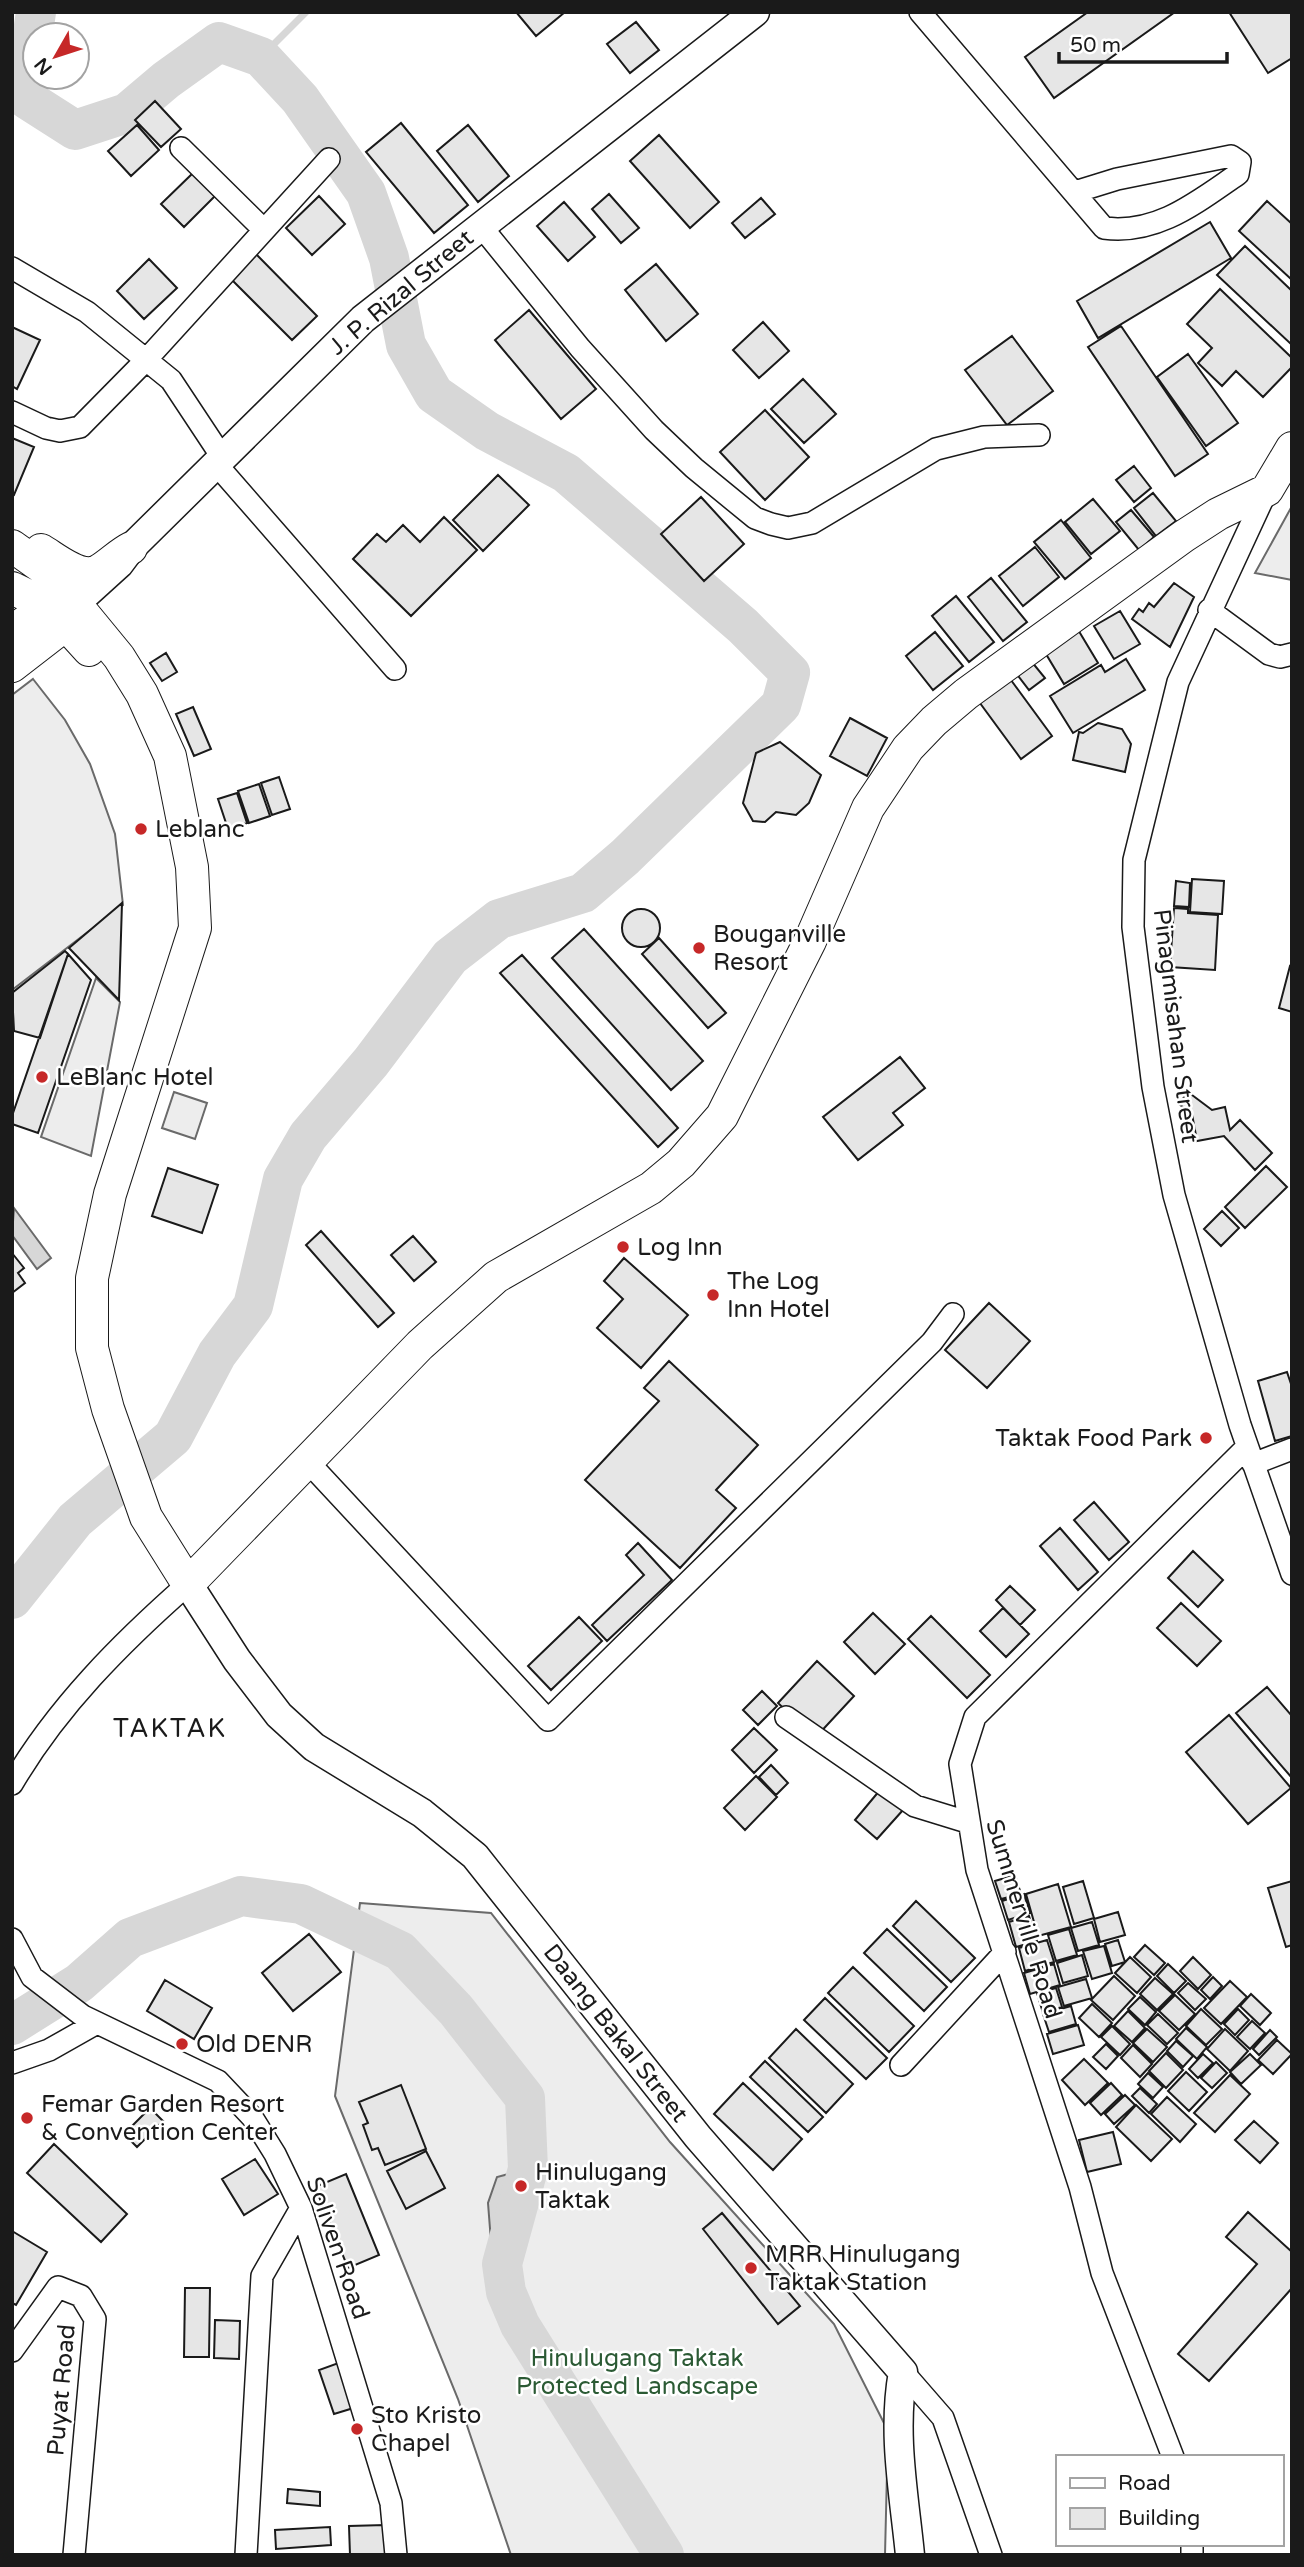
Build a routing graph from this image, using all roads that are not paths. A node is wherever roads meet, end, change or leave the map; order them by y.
1 (755, 12) edge
2 (920, 12) edge
3 (181, 148) dead end
4 (329, 159) dead end
5 (1076, 192) junction
6 (480, 225) junction
7 (263, 229) junction
8 (12, 268) edge
9 (146, 360) junction
10 (12, 412) edge
11 (1039, 435) dead end
12 (1292, 448) edge
13 (219, 461) junction
14 (1267, 490) junction
15 (12, 538) edge
16 (12, 546) edge
17 (131, 548) junction
18 (12, 588) edge
19 (1209, 610) junction
20 (63, 611) junction
21 (12, 631) edge
22 (1292, 654) edge
23 (12, 666) edge
24 (395, 669) dead end
25 (953, 1314) dead end
26 (1292, 1449) edge
27 (1250, 1456) junction
28 (309, 1462) junction
29 (1292, 1574) edge
30 (188, 1584) junction
31 (786, 1717) dead end
32 (12, 1784) edge
33 (967, 1822) junction
34 (12, 1939) edge
35 (1005, 1951) junction
36 (89, 2020) junction
37 (12, 2063) edge
38 (901, 2065) dead end
39 (301, 2208) junction
40 (12, 2351) edge
41 (903, 2372) junction
42 (1172, 2455) edge
43 (74, 2555) edge
44 (246, 2555) edge
45 (396, 2555) edge
46 (910, 2555) edge
47 (991, 2555) edge

1 - 6 street, J. P. Rizal Street
2 - 5 street
3 - 7 street
4 - 7 street
5 - 5 street
6 - 11 street
6 - 13 street, J. P. Rizal Street
7 - 9 street
8 - 9 street
9 - 10 street
9 - 13 street
12 - 14 main road
13 - 17 street, J. P. Rizal Street
13 - 24 street
14 - 19 street, Pinagmisahan Street
14 - 28 main road
15 - 17 main road
16 - 20 main road
17 - 20 street, J. P. Rizal Street
18 - 20 main road
19 - 22 street
19 - 27 street, Pinagmisahan Street
20 - 21 main road
20 - 23 main road
20 - 30 main road
25 - 28 street
26 - 27 street
27 - 29 street, Pinagmisahan Street
27 - 33 street, Summerville Road
28 - 30 main road
30 - 32 street
30 - 41 street, Daang Bakal Street
31 - 33 street
33 - 35 street, Summerville Road
34 - 36 street, Soliven Road
35 - 38 street
35 - 42 street, Summerville Road
36 - 37 street
36 - 39 street, Soliven Road
39 - 44 street
39 - 45 street, Soliven Road
40 - 43 street, Puyat Road
41 - 46 street
41 - 47 street

